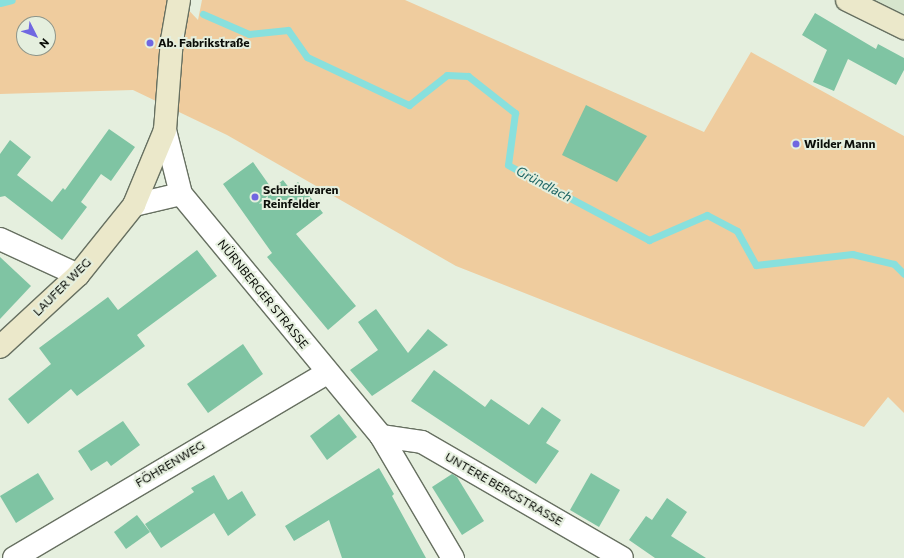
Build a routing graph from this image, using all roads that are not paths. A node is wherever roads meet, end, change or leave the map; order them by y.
1 (179, 0) edge
2 (846, 0) edge
3 (904, 28) edge
4 (165, 130) junction
5 (181, 194) junction
6 (134, 205) junction
7 (0, 238) edge
8 (78, 275) junction
9 (0, 346) edge
10 (327, 373) junction
11 (381, 436) junction
12 (14, 558) edge
13 (452, 558) edge
14 (622, 558) edge

1 - 4 street, NÜRNBERGER STRASSE
2 - 3 street
4 - 5 street, NÜRNBERGER STRASSE
4 - 6 street, LAUFER WEG
5 - 6 street
5 - 10 street, NÜRNBERGER STRASSE
6 - 8 street, LAUFER WEG
7 - 8 street
8 - 9 street, LAUFER WEG
10 - 11 street, NÜRNBERGER STRASSE
10 - 12 street, FÖHRENWEG
11 - 13 street, NÜRNBERGER STRASSE
11 - 14 street, UNTERE BERGSTRASSE

